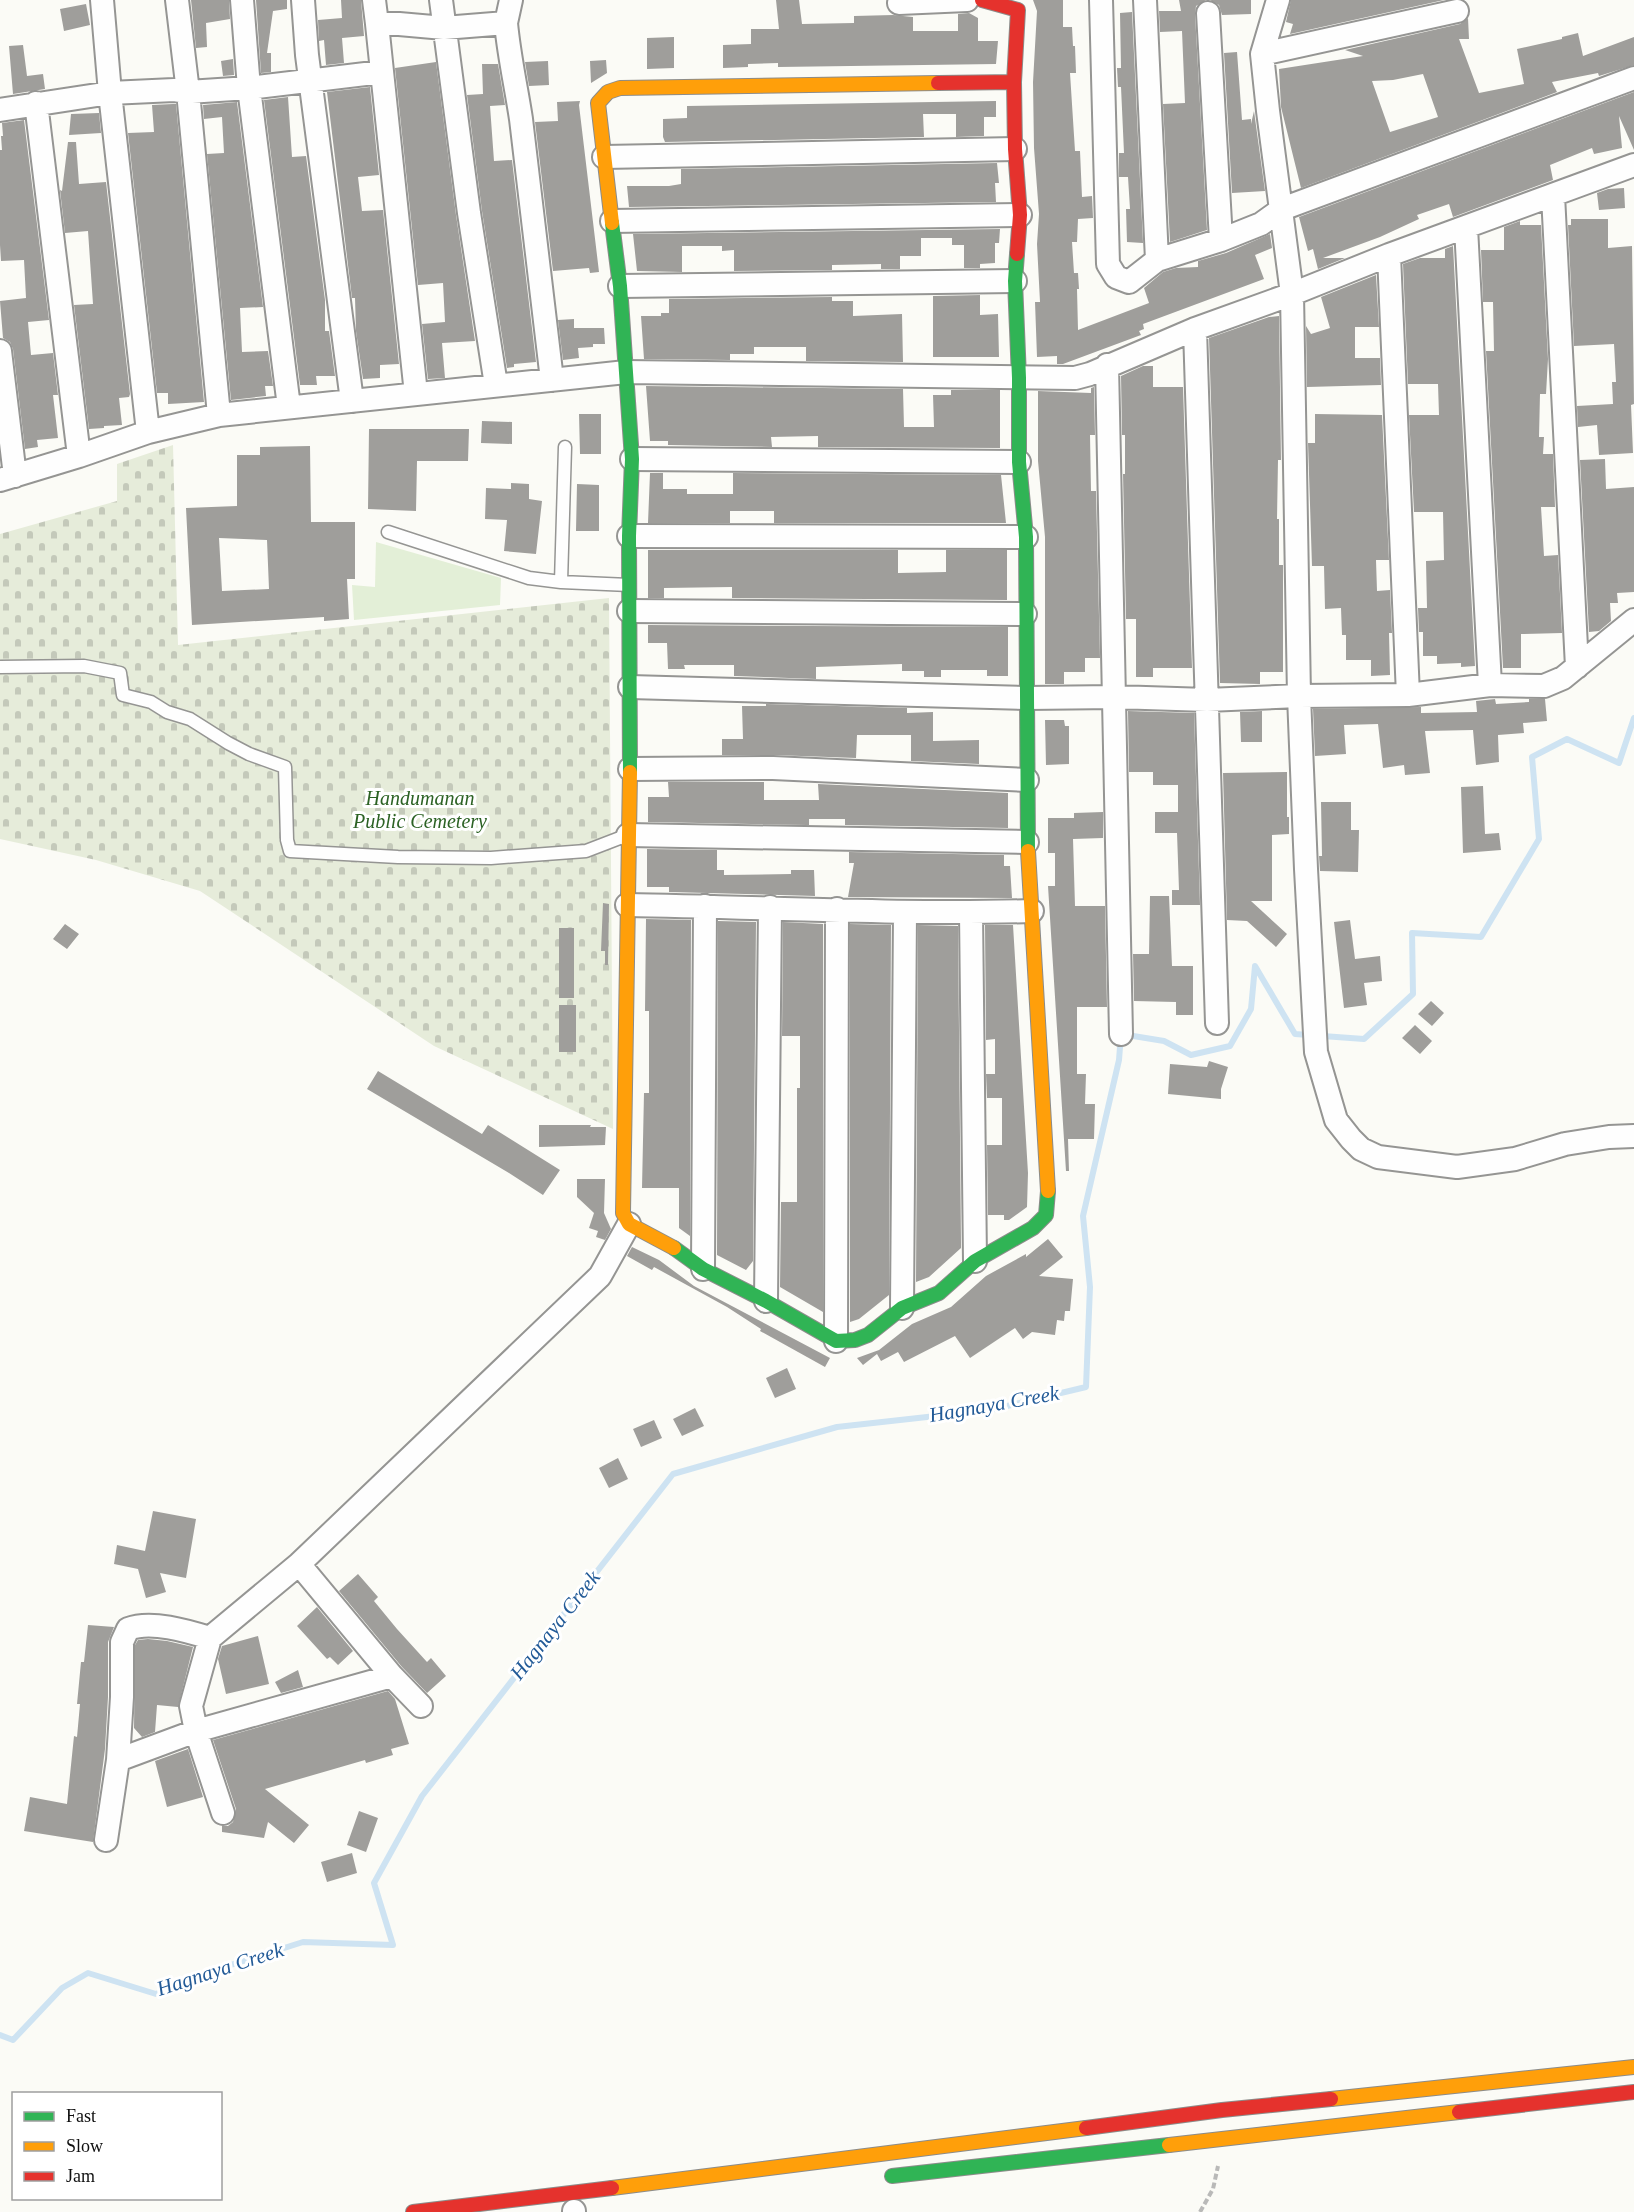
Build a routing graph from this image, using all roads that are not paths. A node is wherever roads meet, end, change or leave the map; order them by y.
1 (102, 0) edge
2 (177, 0) edge
3 (242, 0) edge
4 (303, 0) edge
5 (374, 0) edge
6 (441, 0) edge
7 (512, 0) edge
8 (967, 0) edge
9 (982, 0) edge
10 (1101, 0) edge
11 (1144, 0) edge
12 (1278, 0) edge
13 (899, 3) dead end
14 (1018, 5) edge
15 (1458, 11) dead end
16 (1208, 14) dead end
17 (506, 23) junction
18 (377, 24) junction
19 (444, 28) junction
20 (1262, 54) junction
21 (382, 72) junction
22 (1634, 78) edge
23 (311, 82) junction
24 (1014, 82) junction
25 (249, 88) junction
26 (189, 92) junction
27 (110, 93) junction
28 (36, 103) junction
29 (0, 110) edge
30 (1015, 149) junction
31 (603, 157) junction
32 (1634, 165) edge
33 (1553, 195) junction
34 (1282, 209) junction
35 (1020, 215) junction
36 (612, 221) junction
37 (1466, 226) junction
38 (1221, 240) junction
39 (1389, 255) junction
40 (1157, 260) junction
41 (1015, 281) junction
42 (620, 286) junction
43 (1292, 294) junction
44 (1195, 329) junction
45 (0, 351) edge
46 (1107, 365) junction
47 (626, 372) junction
48 (1019, 378) junction
49 (552, 380) junction
50 (496, 385) junction
51 (416, 394) junction
52 (351, 401) junction
53 (290, 407) junction
54 (219, 416) junction
55 (148, 432) junction
56 (565, 447) dead end
57 (79, 456) junction
58 (632, 459) junction
59 (1019, 462) junction
60 (8, 478) edge
61 (388, 532) dead end
62 (629, 536) junction
63 (1026, 537) junction
64 (561, 582) junction
65 (630, 585) junction
66 (629, 611) junction
67 (1025, 615) junction
68 (1634, 620) edge
69 (0, 667) edge
70 (1577, 667) junction
71 (1490, 685) junction
72 (630, 687) junction
73 (1408, 695) junction
74 (1299, 696) junction
75 (1114, 697) junction
76 (1027, 698) junction
77 (1207, 700) junction
78 (630, 769) junction
79 (1027, 780) junction
80 (628, 835) junction
81 (1027, 842) junction
82 (627, 905) junction
83 (705, 906) junction
84 (770, 908) junction
85 (837, 909) junction
86 (1032, 911) junction
87 (905, 913) junction
88 (971, 913) junction
89 (1217, 1023) dead end
90 (1121, 1034) dead end
91 (1634, 1136) edge
92 (629, 1224) junction
93 (975, 1261) junction
94 (703, 1269) junction
95 (766, 1301) junction
96 (902, 1308) junction
97 (836, 1341) junction
98 (299, 1564) junction
99 (210, 1638) junction
100 (392, 1676) junction
101 (421, 1706) dead end
102 (196, 1731) junction
103 (118, 1760) junction
104 (223, 1813) dead end
105 (106, 1840) dead end
106 (1634, 2067) edge
107 (1634, 2092) edge
108 (875, 2178) dead end
109 (482, 2208) edge
110 (578, 2211) edge
111 (413, 2212) edge
112 (568, 2212) edge

1 - 27 street
2 - 26 street
3 - 25 street
4 - 23 street
5 - 18 street
6 - 19 street
7 - 17 street
8 - 13 street
9 - 14 main road
10 - 40 street
11 - 40 street
12 - 20 street
14 - 24 main road
15 - 20 street
16 - 38 street
17 - 19 street
17 - 49 street
18 - 19 street
18 - 21 street
19 - 50 street
20 - 34 street
21 - 23 street
21 - 51 street
22 - 34 street
23 - 25 street
23 - 52 street
24 - 30 main road
24 - 31 main road
25 - 26 street
25 - 53 street
26 - 27 street
26 - 54 street
27 - 28 street
27 - 55 street
28 - 29 street
28 - 57 street
30 - 31 street
30 - 35 main road
31 - 36 main road
32 - 33 street
33 - 37 street
33 - 70 street
34 - 38 street
34 - 43 street
35 - 36 street
35 - 41 main road
36 - 42 main road
37 - 39 street
37 - 71 street
38 - 40 street
39 - 43 street
39 - 73 street
41 - 42 street
41 - 48 main road
42 - 47 main road
43 - 44 street
43 - 74 street
44 - 46 street
44 - 77 street
45 - 60 street
46 - 48 street
46 - 75 street
47 - 48 street
47 - 49 street
47 - 58 main road
48 - 59 main road
49 - 50 street
50 - 51 street
51 - 52 street
52 - 53 street
53 - 54 street
54 - 55 street
55 - 57 street
56 - 64 lane
57 - 60 street
58 - 59 street
58 - 62 main road
59 - 63 main road
61 - 64 lane
62 - 63 street
62 - 65 main road
63 - 67 main road
64 - 65 lane
65 - 66 main road
66 - 67 street
66 - 72 main road
67 - 76 main road
68 - 70 street
69 - 80 lane
70 - 71 street
71 - 73 street
72 - 76 street
72 - 78 main road
73 - 74 street
74 - 77 street
74 - 91 street
75 - 76 street
75 - 77 street
75 - 90 street
76 - 79 main road
77 - 89 street
78 - 79 street
78 - 80 main road
79 - 81 main road
80 - 81 street
80 - 82 main road
81 - 86 main road
82 - 83 street
82 - 92 main road
83 - 84 street
83 - 94 street
84 - 85 street
84 - 95 street
85 - 87 street
85 - 97 street
86 - 88 street
86 - 93 main road
87 - 88 street
87 - 96 street
88 - 93 street
92 - 94 main road
92 - 98 street
93 - 96 main road
94 - 95 main road
95 - 97 main road
96 - 97 main road
98 - 99 street
98 - 100 street
99 - 102 street
99 - 103 street
100 - 101 street
100 - 102 street
102 - 103 street
102 - 104 street
103 - 105 street
106 - 109 main road
107 - 108 main road
109 - 111 main road
110 - 112 main road

